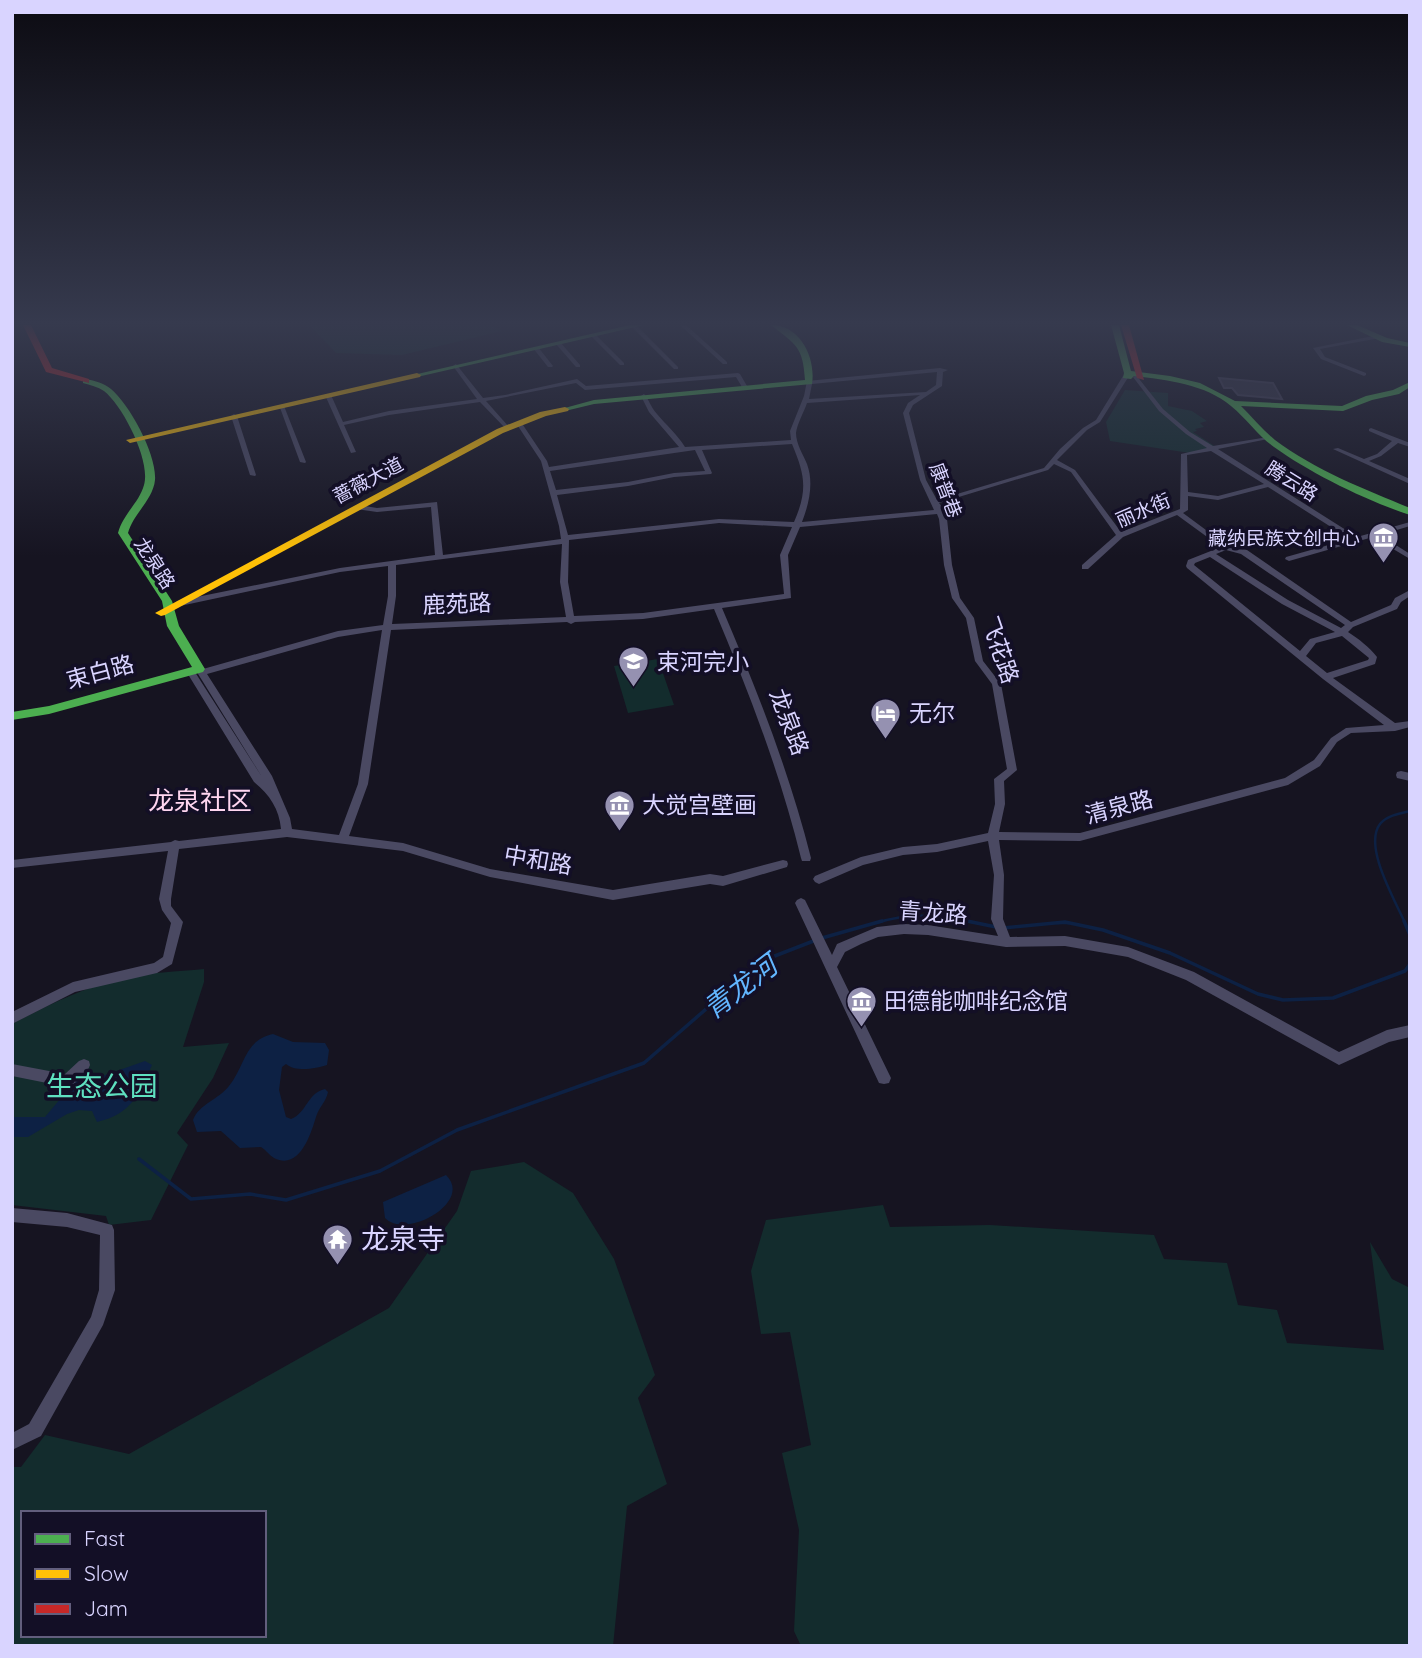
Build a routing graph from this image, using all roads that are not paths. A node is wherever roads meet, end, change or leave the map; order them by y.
1 (108, 402) edge
2 (114, 402) edge
3 (287, 402) edge
4 (293, 402) edge
5 (331, 402) edge
6 (471, 402) edge
7 (484, 402) edge
8 (593, 402) edge
9 (646, 402) edge
10 (804, 402) edge
11 (913, 402) edge
12 (1113, 402) edge
13 (1155, 402) edge
14 (1224, 402) edge
15 (1359, 402) edge
16 (281, 405) junction
17 (1237, 408) junction
18 (234, 416) junction
19 (341, 424) junction
20 (513, 425) junction
21 (1370, 430) dead end
22 (132, 437) junction
23 (1266, 438) junction
24 (1397, 440) junction
25 (793, 442) junction
26 (1410, 445) edge
27 (683, 449) junction
28 (698, 449) junction
29 (1210, 449) junction
30 (1336, 449) dead end
31 (353, 452) dead end
32 (1053, 461) junction
33 (1364, 461) junction
34 (303, 462) dead end
35 (546, 470) junction
36 (253, 475) dead end
37 (1410, 482) edge
38 (1268, 485) junction
39 (553, 493) junction
40 (1185, 495) junction
41 (936, 502) junction
42 (359, 507) junction
43 (941, 511) junction
44 (1410, 512) edge
45 (1179, 513) junction
46 (1410, 524) edge
47 (798, 525) junction
48 (1120, 534) junction
49 (1376, 536) junction
50 (566, 540) junction
51 (1357, 540) junction
52 (1225, 548) junction
53 (1211, 554) junction
54 (439, 556) junction
55 (1410, 557) edge
56 (1289, 559) dead end
57 (392, 564) junction
58 (1085, 567) dead end
59 (1410, 592) edge
60 (956, 598) joint
61 (718, 606) junction
62 (170, 609) junction
63 (570, 621) junction
64 (1350, 625) junction
65 (387, 627) junction
66 (1341, 633) junction
67 (1302, 655) junction
68 (197, 671) junction
69 (1326, 677) junction
70 (17, 716) edge
71 (1410, 724) edge
72 (1395, 727) junction
73 (287, 832) junction
74 (993, 836) junction
75 (343, 838) junction
76 (175, 844) junction
77 (806, 858) dead end
78 (12, 864) edge
79 (783, 864) dead end
80 (819, 879) dead end
81 (801, 903) dead end
82 (1004, 938) junction
83 (829, 964) junction
84 (12, 1018) edge
85 (1410, 1031) edge
86 (84, 1065) dead end
87 (12, 1070) edge
88 (884, 1078) dead end
89 (12, 1214) edge
90 (12, 1442) edge

1 - 22 main road, 龙泉路
2 - 22 main road, 龙泉路
3 - 22 main road
4 - 16 main road
5 - 19 street
6 - 19 street
7 - 20 street
8 - 20 main road, 蔷薇大道
9 - 27 street
10 - 25 street
11 - 41 street, 康普巷
12 - 32 street
13 - 29 street, 腾云路
14 - 17 main road
15 - 17 main road
16 - 18 main road
16 - 34 street
17 - 23 main road
18 - 22 main road
18 - 36 street
19 - 31 street
20 - 35 street
20 - 42 main road, 蔷薇大道
21 - 24 street
22 - 62 main road, 龙泉路
23 - 29 street
23 - 44 main road
24 - 26 street
24 - 33 street
25 - 28 street
25 - 47 street
27 - 28 street
27 - 35 street
28 - 39 street
29 - 38 street, 腾云路
29 - 40 street, 丽水街
30 - 33 street
32 - 41 street
32 - 48 street
33 - 37 street
35 - 39 street
38 - 40 street
38 - 51 street, 腾云路
39 - 50 street
40 - 45 street, 丽水街
41 - 43 street, 康普巷
42 - 54 street
42 - 62 main road, 蔷薇大道
43 - 47 street
43 - 60 street, 康普巷
45 - 48 street, 丽水街
45 - 52 street
46 - 49 street
47 - 50 street
47 - 61 street, 鹿苑路
48 - 58 street, 丽水街
49 - 51 street
49 - 55 street
50 - 54 street
50 - 63 street
51 - 56 street
52 - 53 street
52 - 64 street
53 - 66 street
53 - 67 street
54 - 57 street
57 - 62 street
57 - 65 street
59 - 64 street
60 - 74 street, 飞花路
61 - 63 street, 鹿苑路
61 - 77 street, 龙泉路
62 - 68 main road, 龙泉路
63 - 65 street, 鹿苑路
64 - 66 street
65 - 68 street, 鹿苑路
65 - 75 street
66 - 67 street
66 - 69 street
67 - 69 street
68 - 70 main road, 束白路
68 - 73 street
69 - 72 street
71 - 72 street, 清泉路
72 - 74 street, 清泉路
73 - 75 street, 中和路
73 - 76 street, 中和路
74 - 80 street, 清泉路
74 - 82 street
75 - 79 street, 中和路
76 - 78 street, 中和路
76 - 84 street
81 - 83 street
82 - 83 street, 青龙路
82 - 85 street, 青龙路
83 - 88 street
86 - 87 street
89 - 90 street

